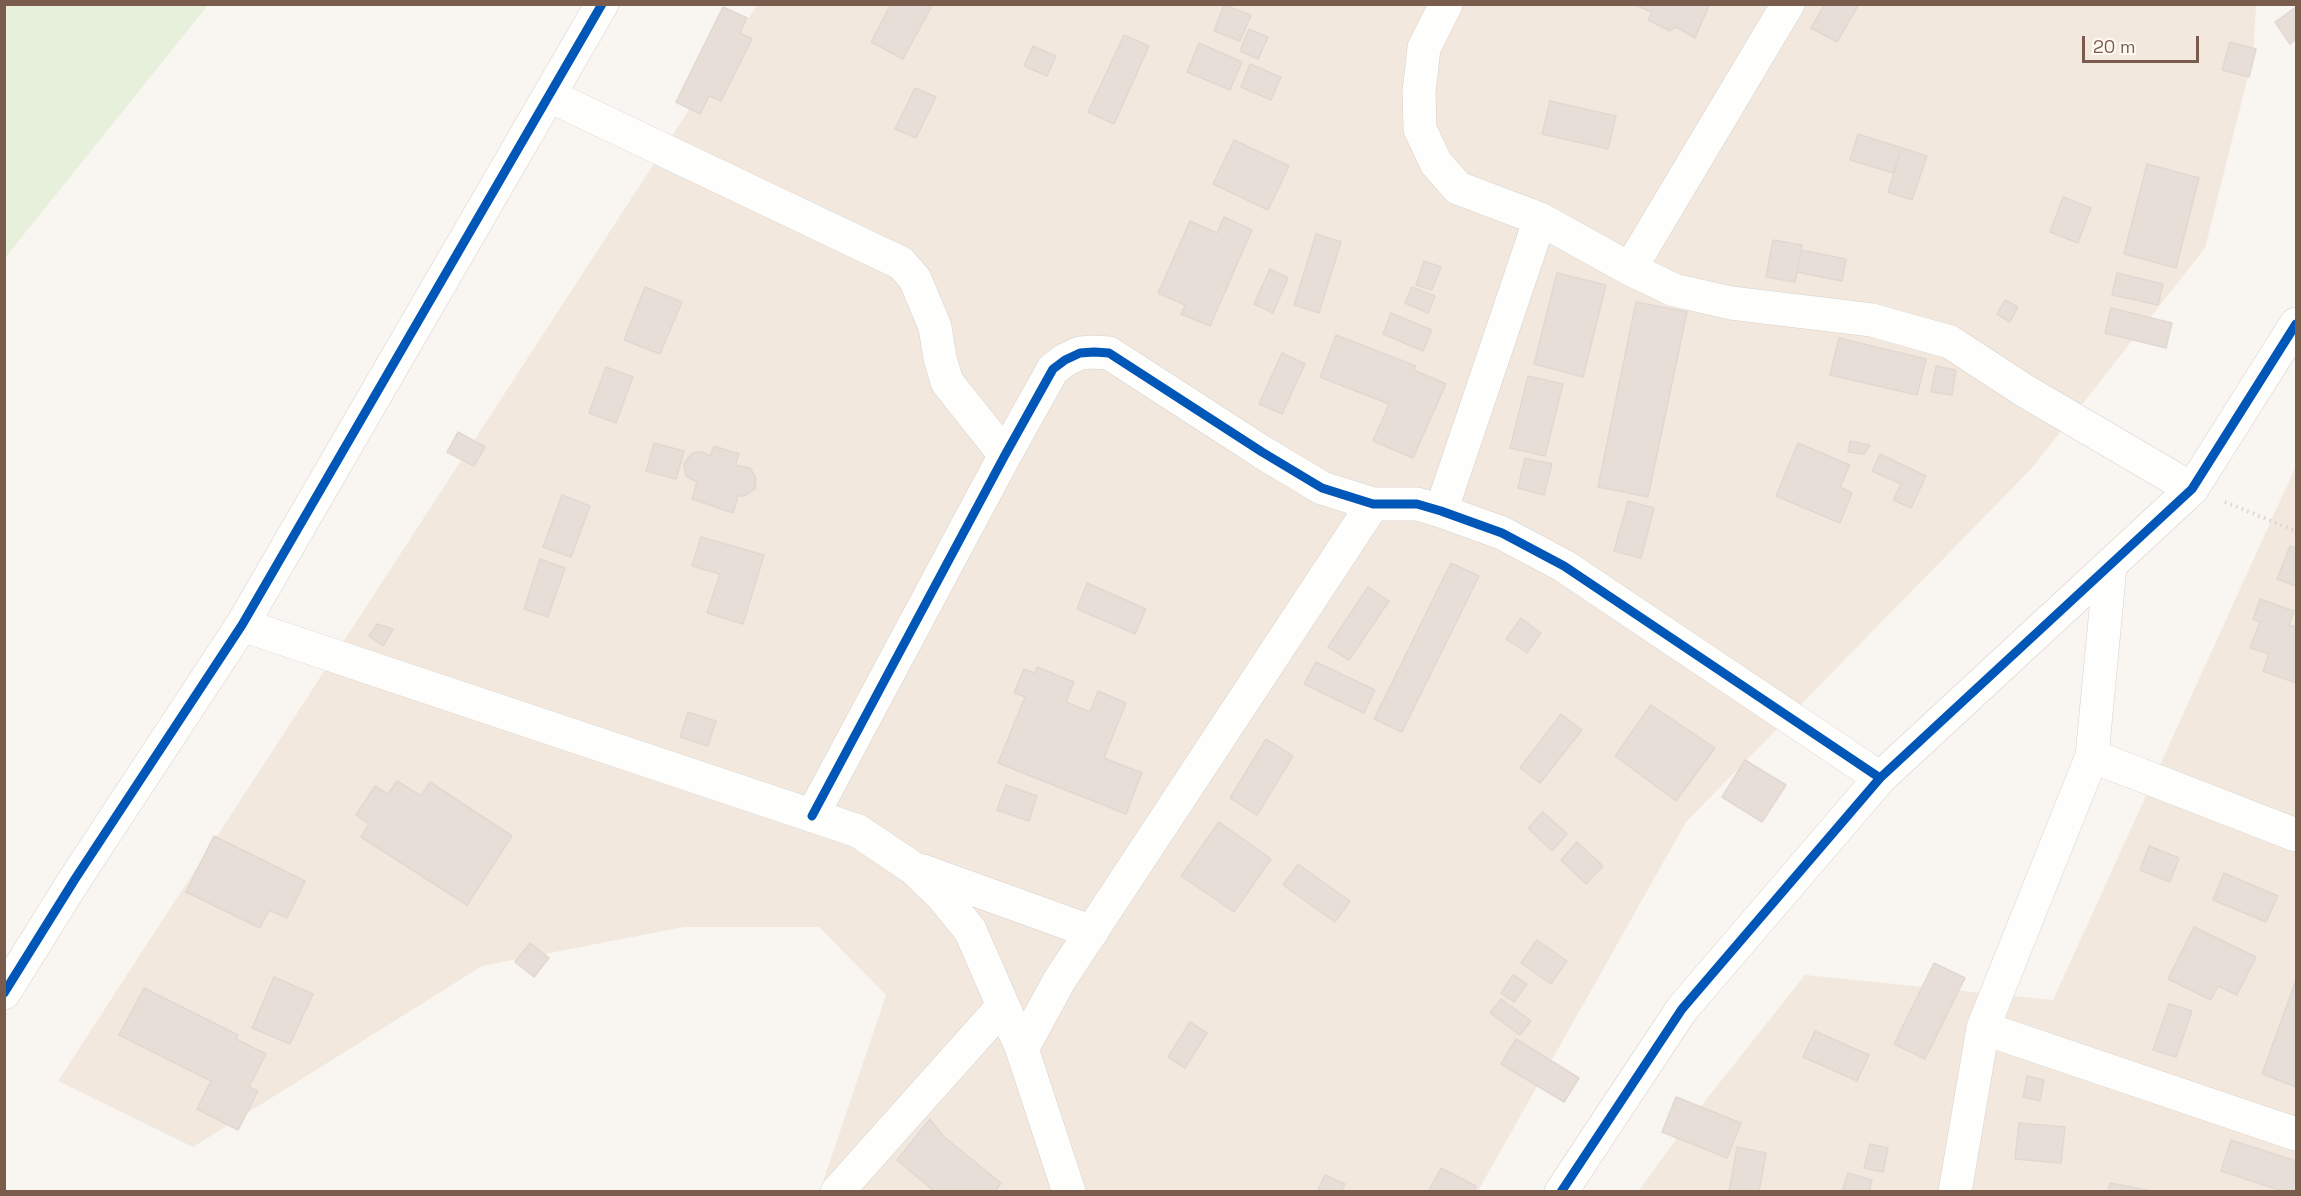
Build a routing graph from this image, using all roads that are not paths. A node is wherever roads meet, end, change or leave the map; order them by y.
1 (602, 4) edge
2 (1446, 4) edge
3 (1788, 4) edge
4 (550, 96) junction
5 (1540, 219) junction
6 (1630, 269) junction
7 (2296, 324) edge
8 (1005, 455) junction
9 (2192, 489) junction
10 (1372, 504) junction
11 (1441, 511) junction
12 (2110, 567) junction
13 (242, 625) junction
14 (2092, 756) junction
15 (1880, 778) junction
16 (812, 816) junction
17 (2296, 835) edge
18 (913, 868) junction
19 (1092, 932) junction
20 (4, 993) edge
21 (1003, 1006) junction
22 (1983, 1028) junction
23 (1022, 1049) junction
24 (2296, 1134) edge
25 (837, 1191) edge
26 (1069, 1191) edge
27 (1561, 1191) edge
28 (1955, 1191) edge

1 - 4 street
2 - 5 street
3 - 6 street
4 - 8 street
4 - 13 street
5 - 6 street
5 - 11 street
6 - 9 street
7 - 9 street
8 - 10 street
8 - 16 street
9 - 12 street
10 - 11 street
10 - 19 street
11 - 15 street
12 - 14 street
12 - 15 street
13 - 16 street
13 - 20 street
14 - 17 street
14 - 22 street
15 - 27 street
16 - 18 street
18 - 19 street
18 - 21 street
19 - 23 street
21 - 23 street
21 - 25 street
22 - 24 street
22 - 28 street
23 - 26 street

